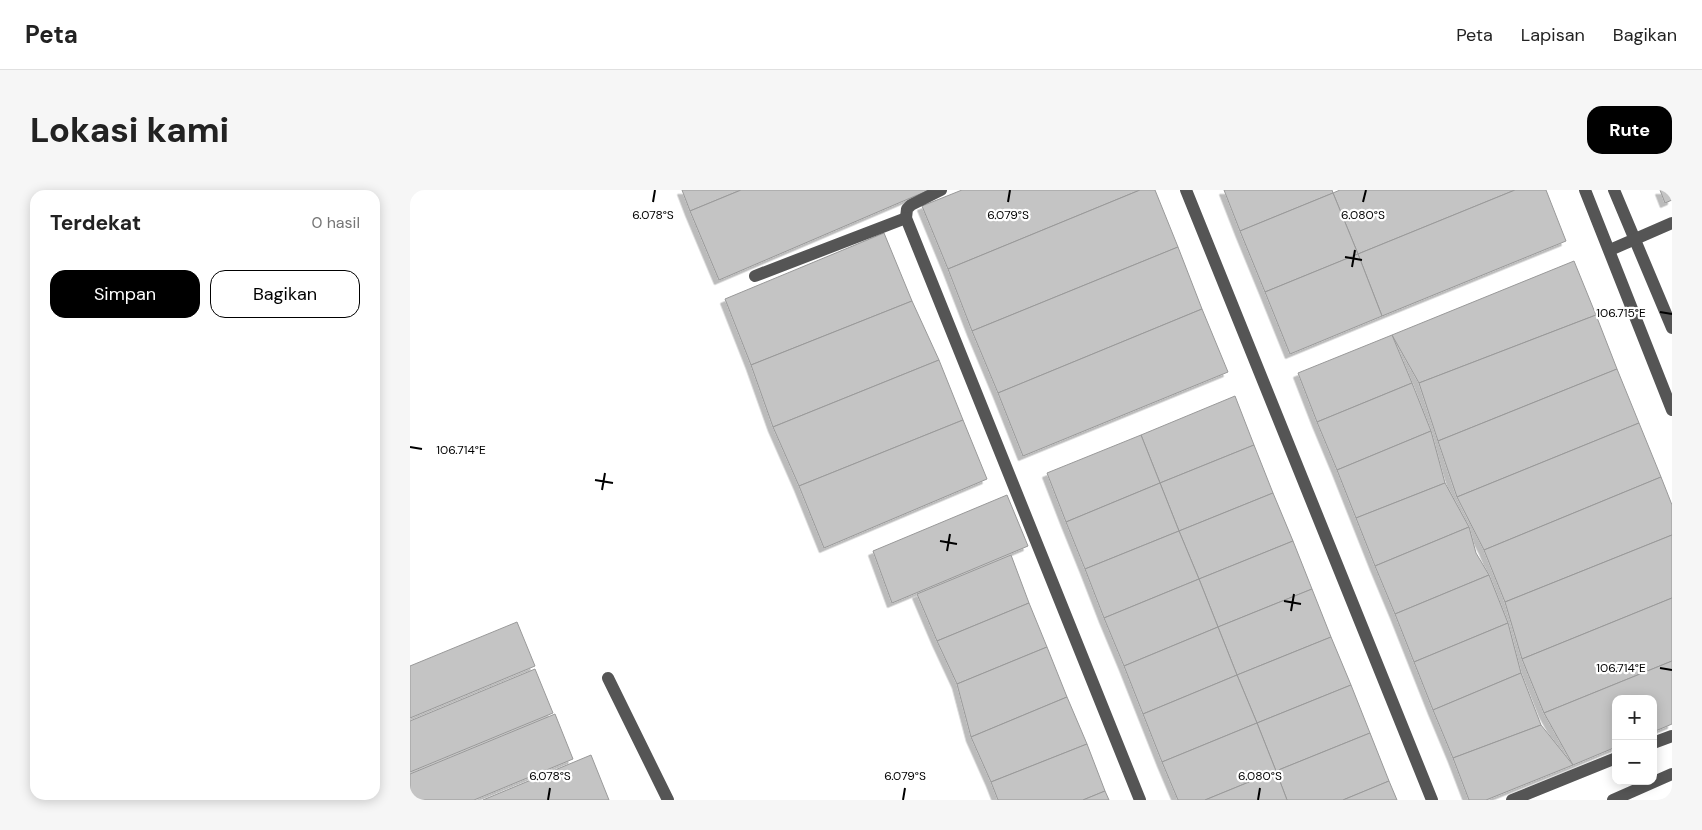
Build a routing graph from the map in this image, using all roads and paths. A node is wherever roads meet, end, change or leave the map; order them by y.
1 (941, 190) edge
2 (1186, 190) edge
3 (1585, 190) edge
4 (1614, 190) edge
5 (906, 218) junction
6 (1672, 223) edge
7 (1633, 239) junction
8 (1610, 250) junction
9 (755, 276) dead end
10 (1672, 328) edge
11 (1672, 410) edge
12 (608, 678) dead end
13 (1672, 736) edge
14 (1657, 742) edge
15 (1612, 760) edge
16 (1672, 774) edge
17 (668, 800) edge
18 (1140, 800) edge
19 (1432, 800) edge
20 (1512, 800) edge
21 (1613, 800) edge

1 - 5 lane
2 - 19 lane
3 - 8 lane
4 - 7 lane
5 - 9 lane
5 - 18 lane
6 - 7 lane
7 - 8 lane
7 - 10 lane
8 - 11 lane
12 - 17 lane
13 - 14 lane
15 - 20 lane
16 - 21 lane

